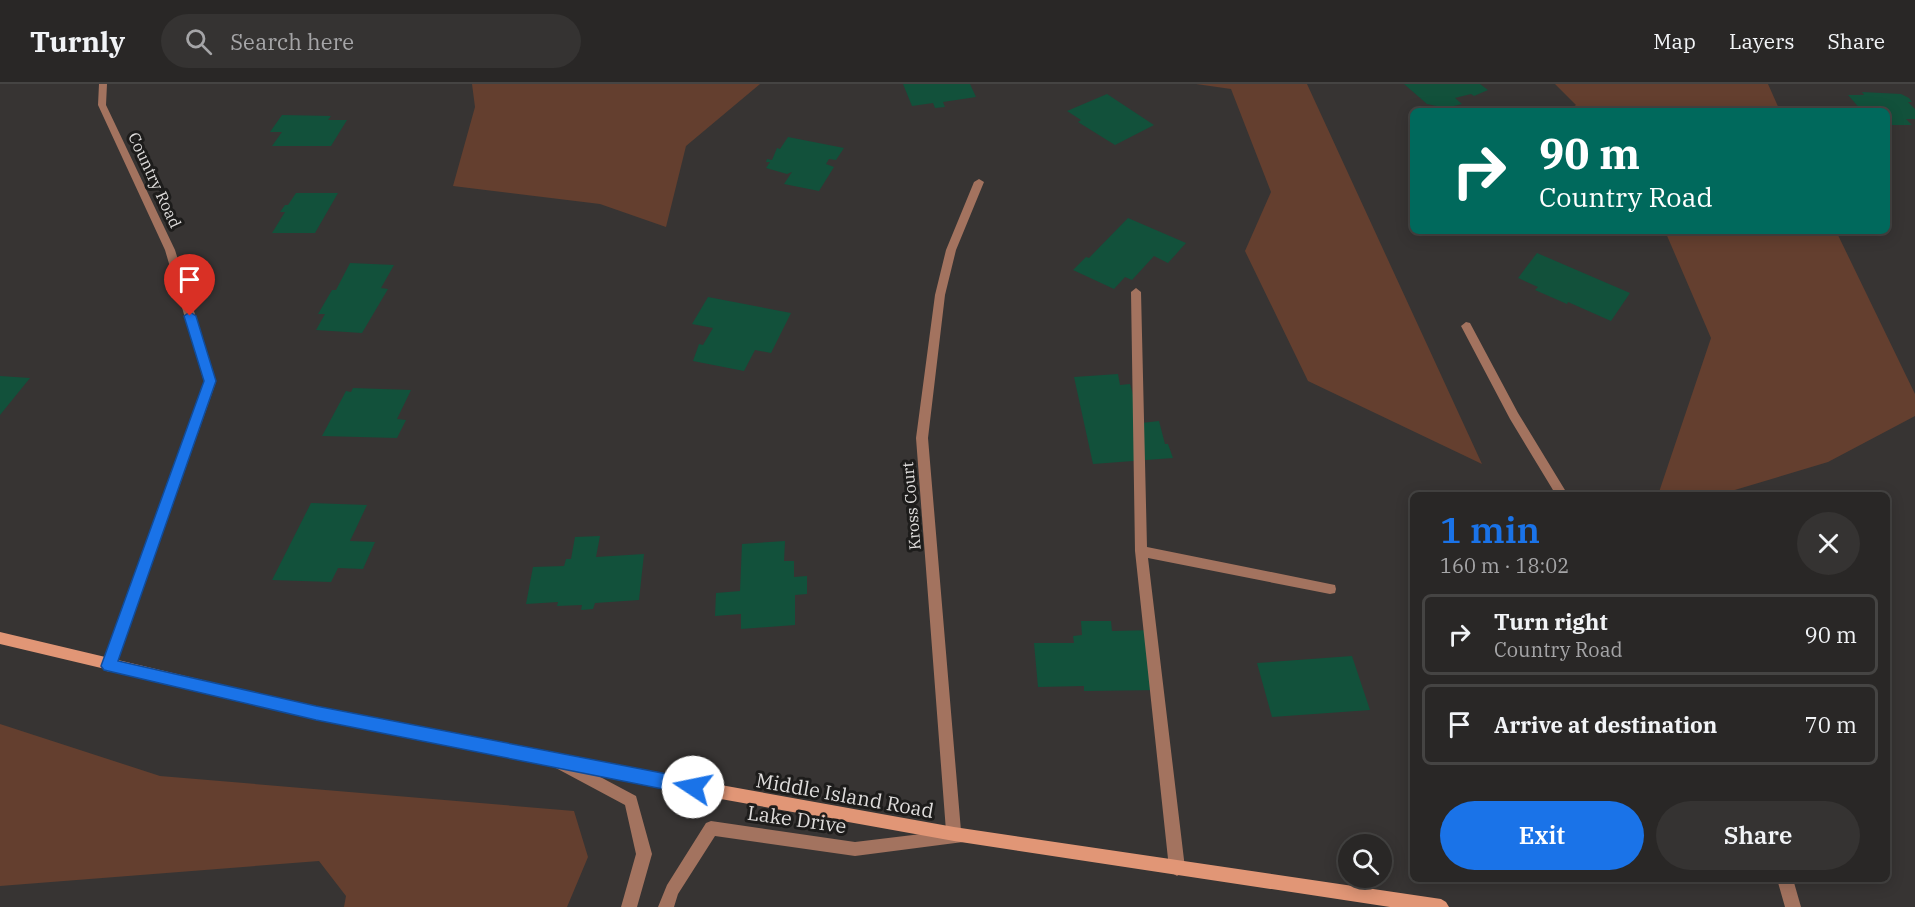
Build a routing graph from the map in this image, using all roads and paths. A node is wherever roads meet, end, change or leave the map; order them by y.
1 (103, 84) edge
2 (979, 182) dead end
3 (1136, 292) dead end
4 (1466, 326) dead end
5 (1560, 492) edge
6 (1141, 551) junction
7 (1330, 589) dead end
8 (0, 638) edge
9 (109, 666) junction
10 (555, 760) junction
11 (961, 835) junction
12 (1177, 868) junction
13 (1786, 882) edge
14 (629, 907) edge
15 (666, 907) edge
16 (1441, 907) edge
17 (1793, 907) edge

1 - 9 street, Country Road
2 - 11 street, Kross Court
3 - 6 street
4 - 5 street
6 - 7 street
6 - 12 street
8 - 9 street, Middle Island Road
9 - 10 street, Middle Island Road
10 - 11 street, Middle Island Road
10 - 14 street
11 - 12 street, Middle Island Road
11 - 15 street, Lake Drive
12 - 16 street, Middle Island Road
13 - 17 street

